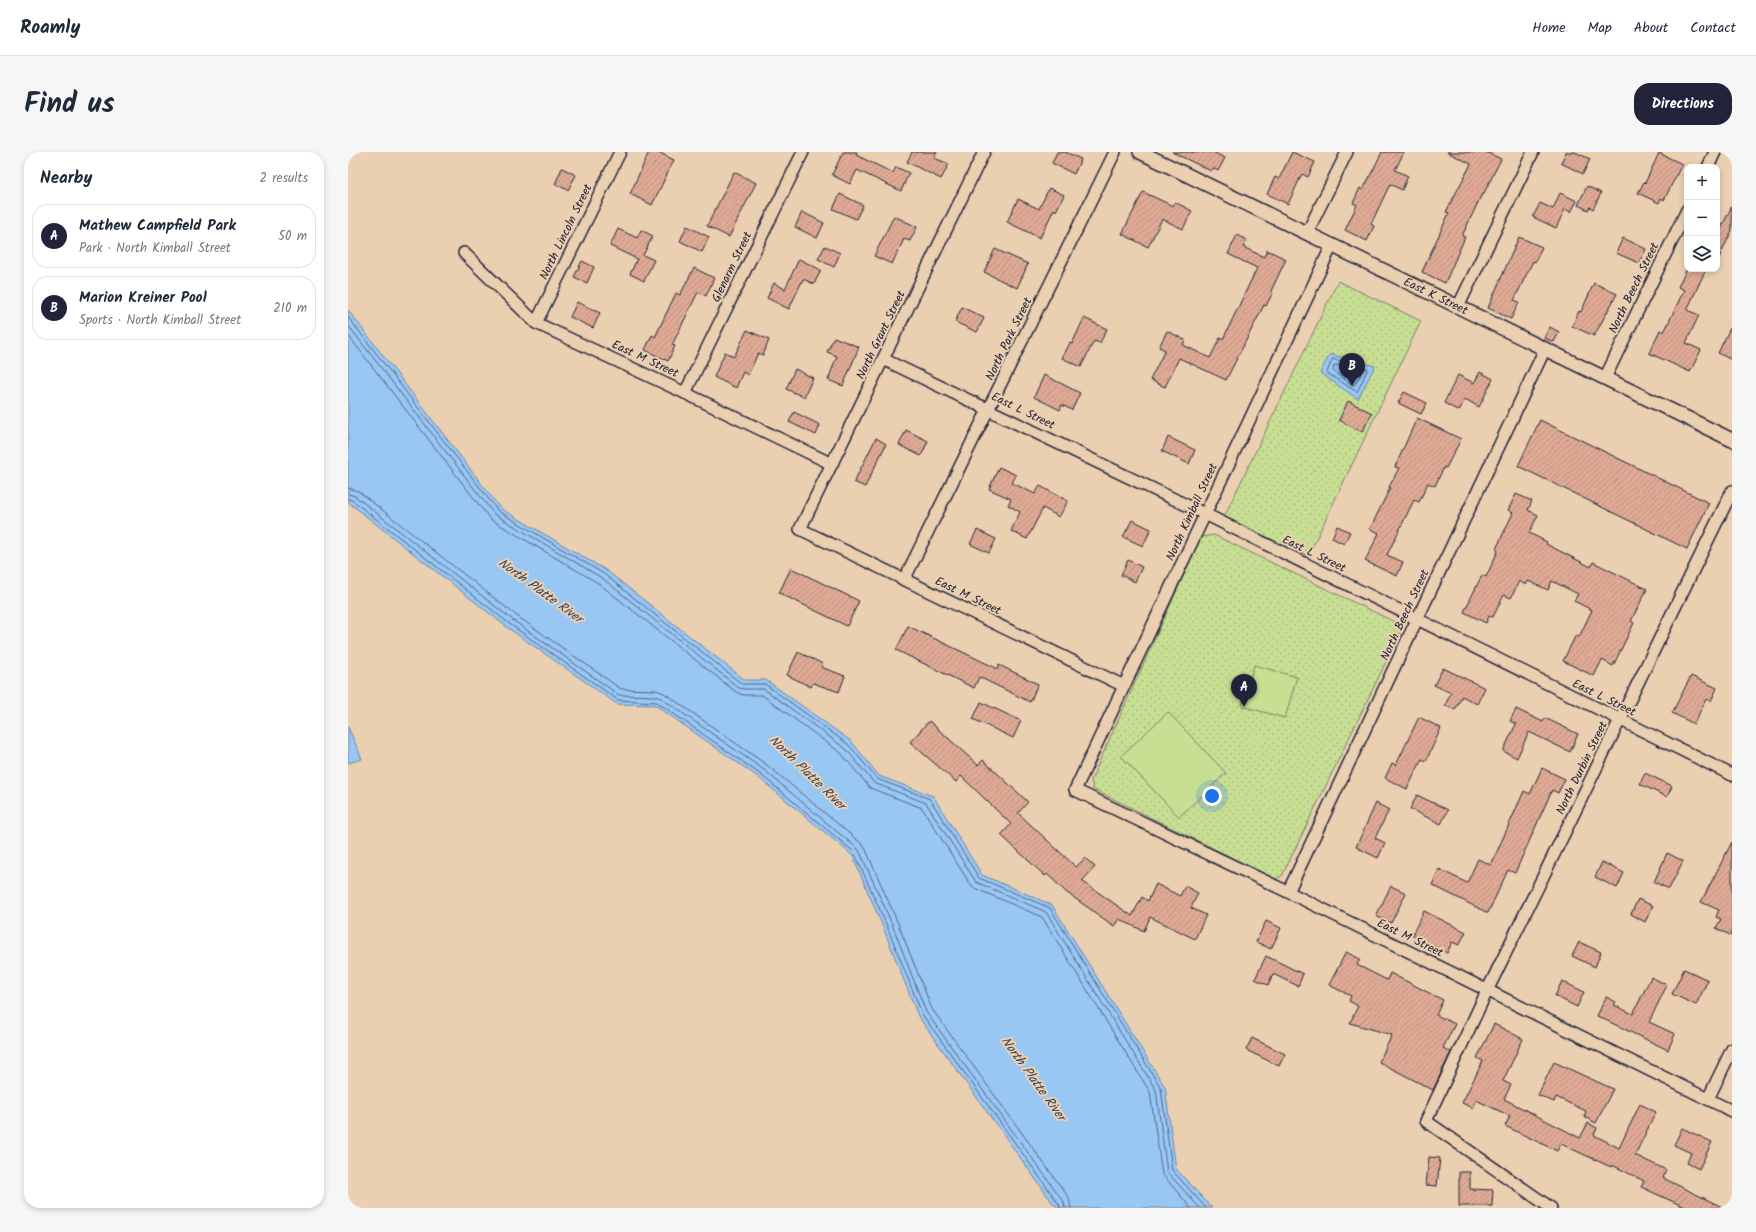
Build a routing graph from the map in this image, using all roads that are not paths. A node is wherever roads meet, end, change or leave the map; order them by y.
1 (620, 152) edge
2 (803, 152) edge
3 (984, 152) edge
4 (1115, 152) edge
5 (1140, 152) edge
6 (1347, 152) edge
7 (1533, 152) edge
8 (1715, 152) edge
9 (1156, 155) edge
10 (1709, 164) edge
11 (1684, 216) edge
12 (1307, 233) junction
13 (1332, 245) junction
14 (464, 253) dead end
15 (1458, 307) junction
16 (536, 323) junction
17 (1545, 349) junction
18 (883, 359) junction
19 (1605, 378) junction
20 (685, 393) junction
21 (988, 409) junction
22 (1732, 440) edge
23 (832, 464) junction
24 (1732, 492) edge
25 (1205, 514) junction
26 (800, 529) joint
27 (904, 580) junction
28 (1417, 619) junction
29 (1124, 686) junction
30 (1620, 720) junction
31 (1732, 775) edge
32 (1075, 790) joint
33 (1288, 892) junction
34 (1487, 991) junction
35 (1732, 1049) edge
36 (1708, 1099) junction
37 (1732, 1111) edge
38 (1551, 1208) edge

1 - 16 street, North Lincoln Street
2 - 20 street, Glenarm Street
3 - 18 street, North Grant Street
4 - 21 street, North Park Street
5 - 9 street, East K Street
6 - 12 street
7 - 15 street
8 - 10 street
9 - 12 street, East K Street
11 - 19 street, North Beech Street
12 - 13 street, East K Street
13 - 15 street, East K Street
13 - 25 street, North Kimball Street
14 - 16 street, East M Street
15 - 17 street, East K Street
16 - 20 street, East M Street
17 - 19 street, East K Street
17 - 28 street, North Beech Street
18 - 21 street, East L Street
18 - 23 street, North Grant Street
19 - 22 street, East K Street
20 - 23 street, East M Street
21 - 25 street, East L Street
21 - 27 street, North Park Street
23 - 26 street, North Grant Street
24 - 30 street, North Durbin Street
25 - 28 street, East L Street
25 - 29 street, North Kimball Street
26 - 27 street, East M Street
27 - 29 street, East M Street
28 - 30 street, East L Street
28 - 33 street, North Beech Street
29 - 32 street, North Kimball Street
30 - 31 street, East L Street
30 - 34 street, North Durbin Street
32 - 33 street, East M Street
33 - 34 street, East M Street
34 - 36 street, East M Street
34 - 38 street, North Durbin Street
35 - 36 street
36 - 37 street, East M Street

